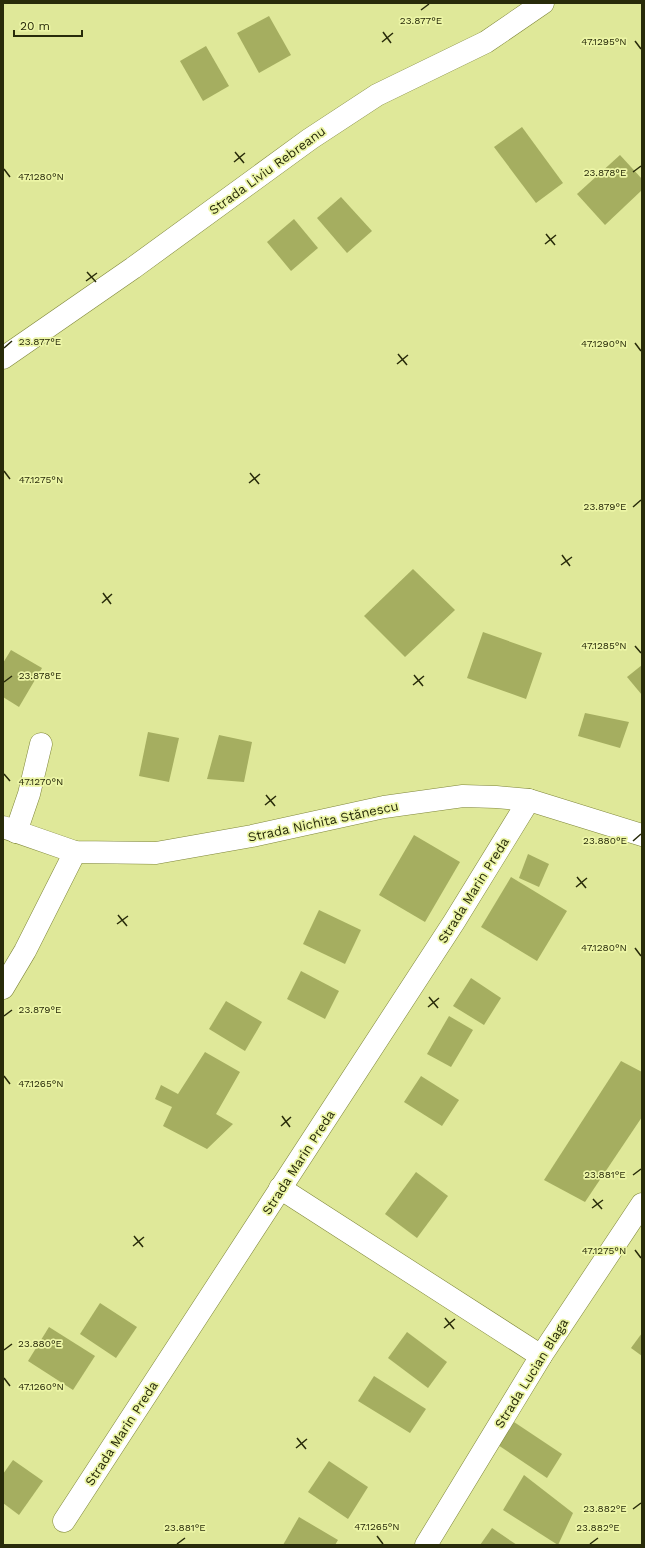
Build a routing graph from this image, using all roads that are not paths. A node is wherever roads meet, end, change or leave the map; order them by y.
1 (543, 3) edge
2 (3, 358) edge
3 (41, 744) dead end
4 (528, 800) junction
5 (9, 829) edge
6 (642, 835) edge
7 (75, 852) junction
8 (3, 988) edge
9 (280, 1188) junction
10 (642, 1204) edge
11 (541, 1356) junction
12 (64, 1522) dead end
13 (426, 1545) edge

1 - 2 street, Strada Liviu Rebreanu
3 - 5 street
4 - 6 street, Strada Nichita Stănescu
4 - 7 street, Strada Nichita Stănescu
4 - 9 street, Strada Marin Preda
5 - 7 street, Strada Nichita Stănescu
7 - 8 street
9 - 11 street
9 - 12 street, Strada Marin Preda
10 - 11 street, Strada Lucian Blaga
11 - 13 street, Strada Lucian Blaga

